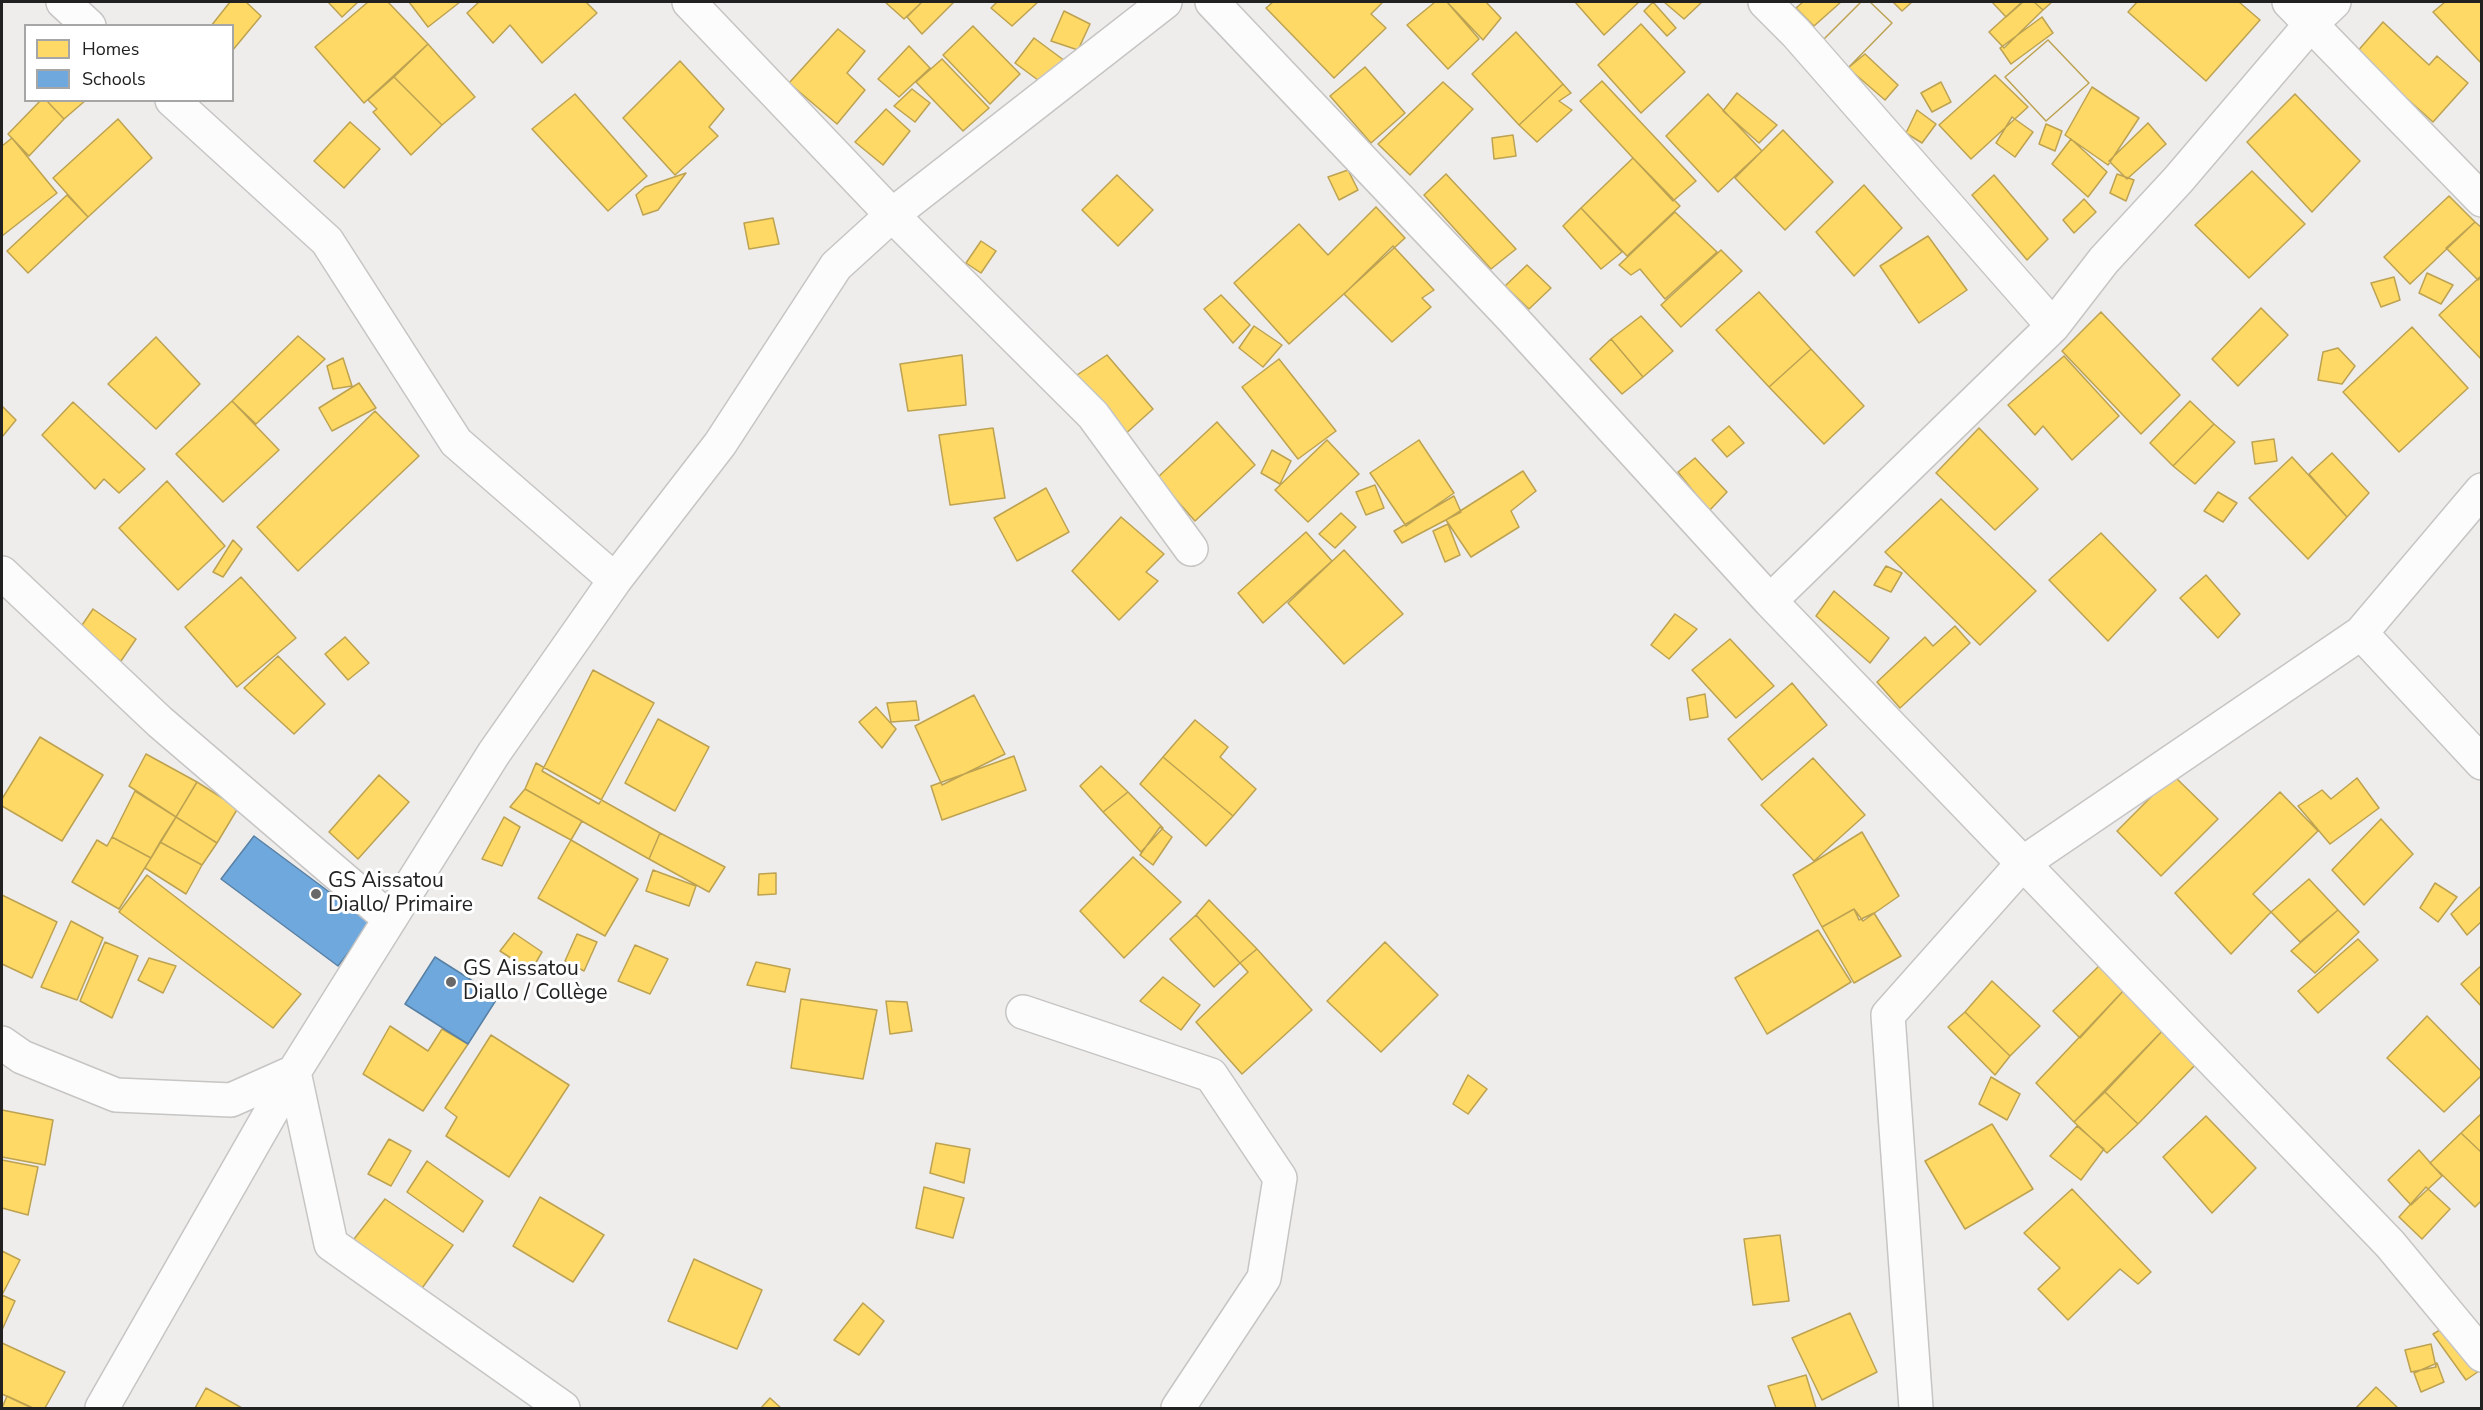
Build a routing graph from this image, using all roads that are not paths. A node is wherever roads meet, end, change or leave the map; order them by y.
1 (63, 2) edge
2 (689, 2) edge
3 (1165, 2) edge
4 (1212, 2) edge
5 (1765, 2) edge
6 (2334, 2) edge
7 (2300, 13) edge
8 (87, 24) edge
9 (174, 102) edge
10 (2481, 200) edge
11 (892, 215) junction
12 (2053, 326) junction
13 (2481, 490) edge
14 (1191, 549) dead end
15 (2, 573) edge
16 (615, 580) junction
17 (1770, 601) junction
18 (2361, 633) junction
19 (2481, 763) edge
20 (2023, 863) junction
21 (390, 919) junction
22 (1023, 1012) dead end
23 (2, 1043) edge
24 (294, 1072) junction
25 (2481, 1354) edge
26 (102, 1408) edge
27 (563, 1408) edge
28 (1178, 1408) edge
29 (1916, 1408) edge

1 - 8 street
2 - 11 street
3 - 11 street
4 - 17 street
5 - 12 street
6 - 7 street
7 - 10 street
7 - 12 street
9 - 16 street
11 - 14 street
11 - 16 street
12 - 17 street
13 - 18 street
15 - 21 street
16 - 21 street
17 - 20 street
18 - 19 street
18 - 20 street
20 - 25 street
20 - 29 street
21 - 24 street
22 - 28 street
23 - 24 street
24 - 26 street
24 - 27 street

